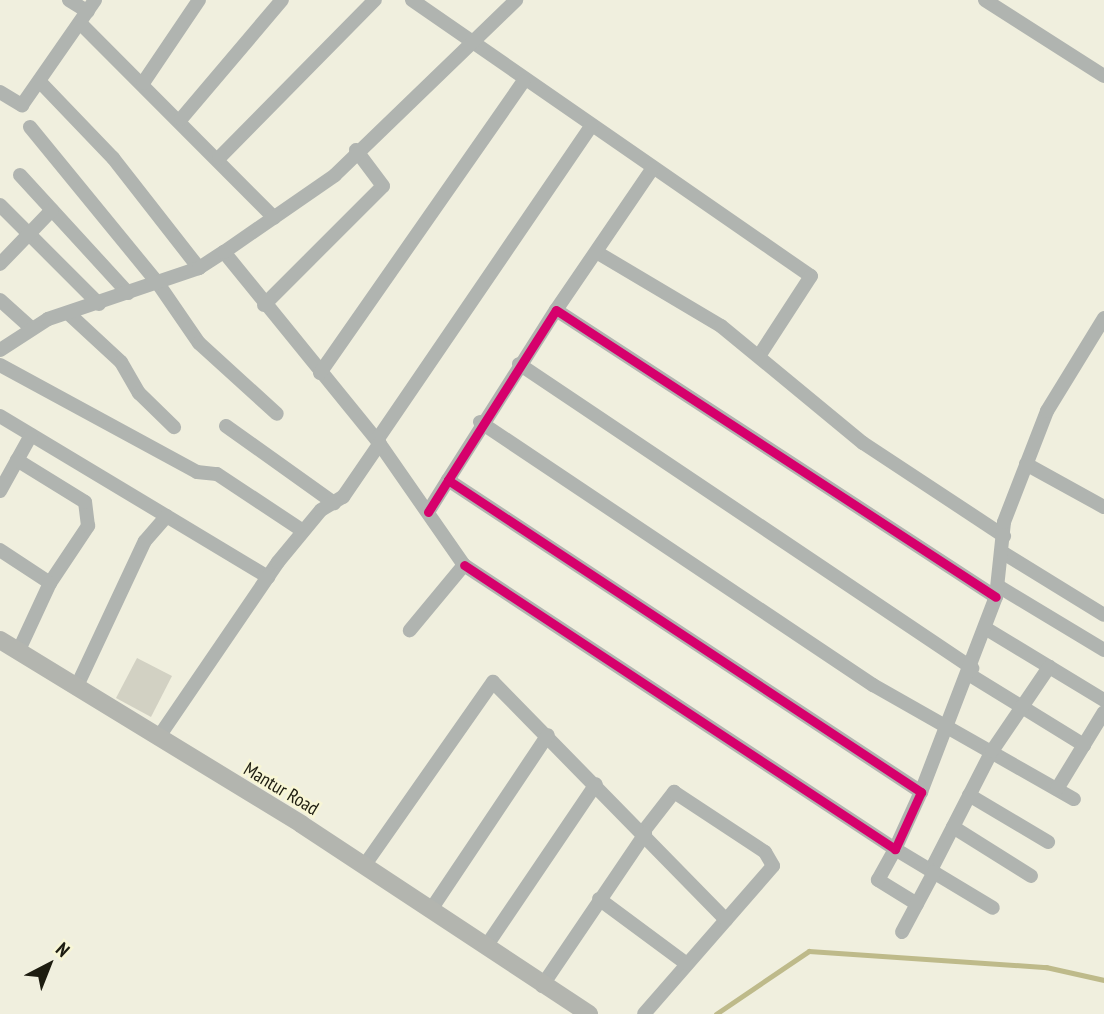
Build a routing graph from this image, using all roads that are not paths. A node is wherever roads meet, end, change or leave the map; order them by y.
1 (69, 0) edge
2 (199, 0) edge
3 (282, 0) edge
4 (375, 0) edge
5 (412, 0) edge
6 (516, 0) edge
7 (985, 0) edge
8 (88, 12) edge
9 (466, 43) junction
10 (1104, 76) edge
11 (523, 82) junction
12 (143, 83) junction
13 (42, 84) junction
14 (0, 92) edge
15 (181, 119) junction
16 (591, 126) junction
17 (30, 127) dead end
18 (356, 150) junction
19 (219, 158) junction
20 (653, 168) junction
21 (20, 176) dead end
22 (0, 205) edge
23 (52, 210) junction
24 (274, 218) junction
25 (29, 234) junction
26 (224, 252) junction
27 (598, 253) junction
28 (0, 264) edge
29 (199, 268) junction
30 (158, 282) junction
31 (128, 293) junction
32 (0, 300) edge
33 (99, 304) junction
34 (264, 305) junction
35 (556, 310) junction
36 (68, 313) junction
37 (1104, 318) edge
38 (30, 327) junction
39 (0, 350) edge
40 (759, 356) junction
41 (519, 364) junction
42 (0, 365) edge
43 (320, 373) junction
44 (277, 414) dead end
45 (0, 416) edge
46 (480, 422) junction
47 (226, 426) dead end
48 (174, 427) dead end
49 (31, 435) junction
50 (378, 442) junction
51 (18, 460) junction
52 (1026, 464) junction
53 (448, 480) junction
54 (0, 491) edge
55 (334, 503) junction
56 (1104, 507) edge
57 (428, 512) junction
58 (167, 516) junction
59 (303, 531) junction
60 (1004, 536) junction
61 (0, 550) edge
62 (1005, 554) junction
63 (464, 565) junction
64 (268, 577) junction
65 (50, 583) junction
66 (997, 591) junction
67 (1104, 615) edge
68 (985, 628) junction
69 (410, 630) dead end
70 (0, 640) edge
71 (1104, 650) edge
72 (9, 652) edge
73 (1049, 667) junction
74 (971, 671) junction
75 (76, 688) junction
76 (1104, 700) edge
77 (1023, 707) junction
78 (1104, 712) edge
79 (950, 726) junction
80 (548, 735) junction
81 (158, 738) junction
82 (1084, 745) junction
83 (992, 751) junction
84 (596, 784) junction
85 (1057, 789) junction
86 (921, 792) junction
87 (969, 795) junction
88 (1074, 799) dead end
89 (953, 827) junction
90 (644, 833) junction
91 (1048, 842) dead end
92 (895, 849) junction
93 (365, 866) junction
94 (932, 872) junction
95 (1031, 876) dead end
96 (599, 899) junction
97 (917, 904) junction
98 (432, 908) junction
99 (992, 908) dead end
100 (726, 920) junction
101 (902, 932) dead end
102 (487, 945) junction
103 (687, 964) junction
104 (538, 984) junction
105 (589, 1014) edge
106 (643, 1014) edge

1 - 8 street
2 - 12 street
3 - 15 street
4 - 19 street
5 - 9 street
6 - 9 street
7 - 10 street
8 - 12 street
8 - 13 street
9 - 11 street
9 - 18 street
11 - 16 street
11 - 43 street
12 - 15 street
13 - 14 street
13 - 29 street
15 - 19 street
16 - 20 street
16 - 50 street
17 - 30 street
18 - 24 street
18 - 34 street
19 - 24 street
20 - 27 street
20 - 40 street
21 - 23 street
22 - 25 street
23 - 25 street
23 - 31 street
24 - 26 street
25 - 28 street
25 - 33 street
26 - 29 street
26 - 34 street
27 - 35 street
27 - 40 street
29 - 30 street
30 - 31 street
30 - 44 street
31 - 33 street
32 - 38 street
33 - 36 street
34 - 43 street
35 - 41 street
35 - 66 street
36 - 38 street
36 - 48 street
37 - 52 street
38 - 39 street
40 - 60 street
41 - 46 street
41 - 74 street
42 - 59 street
43 - 50 street
45 - 49 street
46 - 53 street
46 - 79 street
47 - 55 street
49 - 51 street
49 - 58 street
50 - 55 street
50 - 57 street
51 - 54 street
51 - 65 street
52 - 56 street
52 - 60 street
53 - 57 street
53 - 86 street
55 - 59 street
57 - 63 street
58 - 64 street
58 - 75 street
59 - 64 street
60 - 62 street
61 - 65 street
62 - 66 street
62 - 67 street
63 - 69 street
63 - 92 street
64 - 81 street
65 - 72 street
66 - 68 street
66 - 71 street
68 - 73 street
68 - 74 street
70 - 72 main road, Mantur Road
72 - 75 main road, Mantur Road
72 - 104 main road, Mantur Road
73 - 76 street
73 - 77 street
74 - 77 street
74 - 79 street
75 - 81 main road, Mantur Road
77 - 82 street
77 - 83 street
78 - 82 street
79 - 83 street
79 - 86 street
80 - 84 street
80 - 93 street
80 - 98 street
81 - 93 main road, Mantur Road
82 - 85 street
83 - 85 street
83 - 87 street
84 - 90 street
84 - 102 street
85 - 88 street
86 - 92 street
87 - 89 street
87 - 91 street
89 - 94 street
89 - 95 street
90 - 96 street
90 - 100 street
90 - 100 street
92 - 94 street
92 - 97 street
93 - 98 main road, Mantur Road
94 - 97 street
94 - 99 street
96 - 103 street
96 - 104 street
97 - 101 street
98 - 102 main road, Mantur Road
100 - 103 street
102 - 104 main road, Mantur Road
103 - 106 street
104 - 105 main road, Mantur Road

